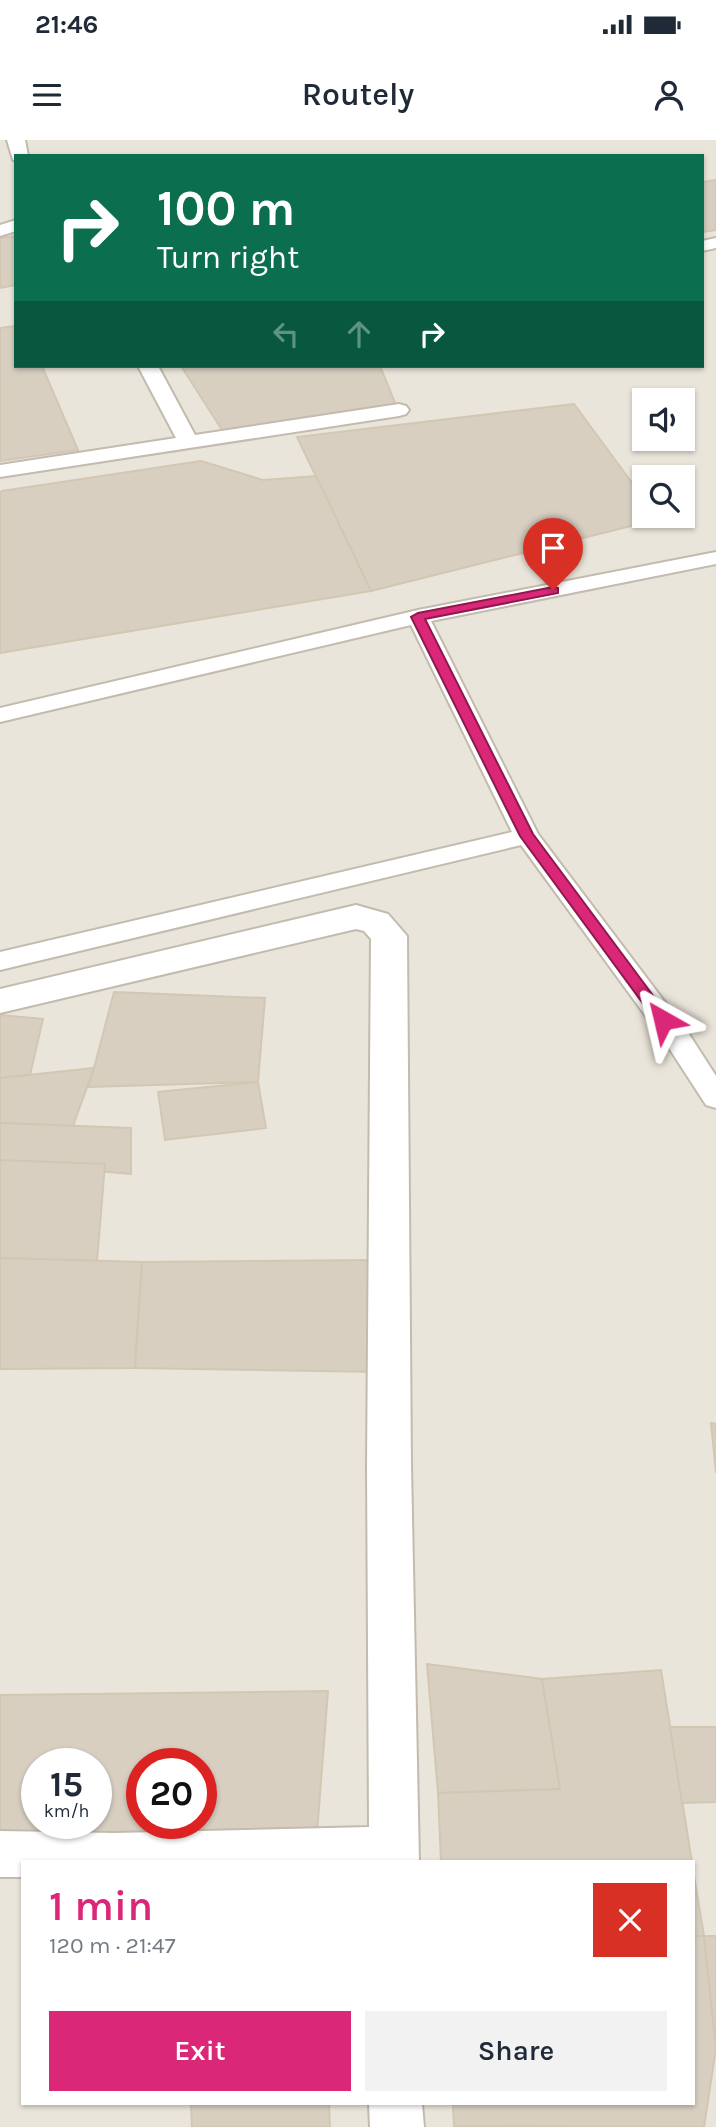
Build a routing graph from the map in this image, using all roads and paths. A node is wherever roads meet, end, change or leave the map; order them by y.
1 (149, 368) edge
2 (399, 410) dead end
3 (189, 443) junction
4 (0, 471) edge
5 (716, 558) edge
6 (418, 617) junction
7 (0, 715) edge
8 (527, 836) junction
9 (0, 961) edge
10 (0, 1001) edge
11 (716, 1098) edge
12 (0, 1854) edge
13 (394, 1856) edge
14 (396, 2105) edge
15 (397, 2127) edge

1 - 3 lane
2 - 3 lane
3 - 4 lane
5 - 6 lane
6 - 7 lane
6 - 8 lane
8 - 9 lane
8 - 11 lane
10 - 13 street
12 - 13 street
14 - 15 street

